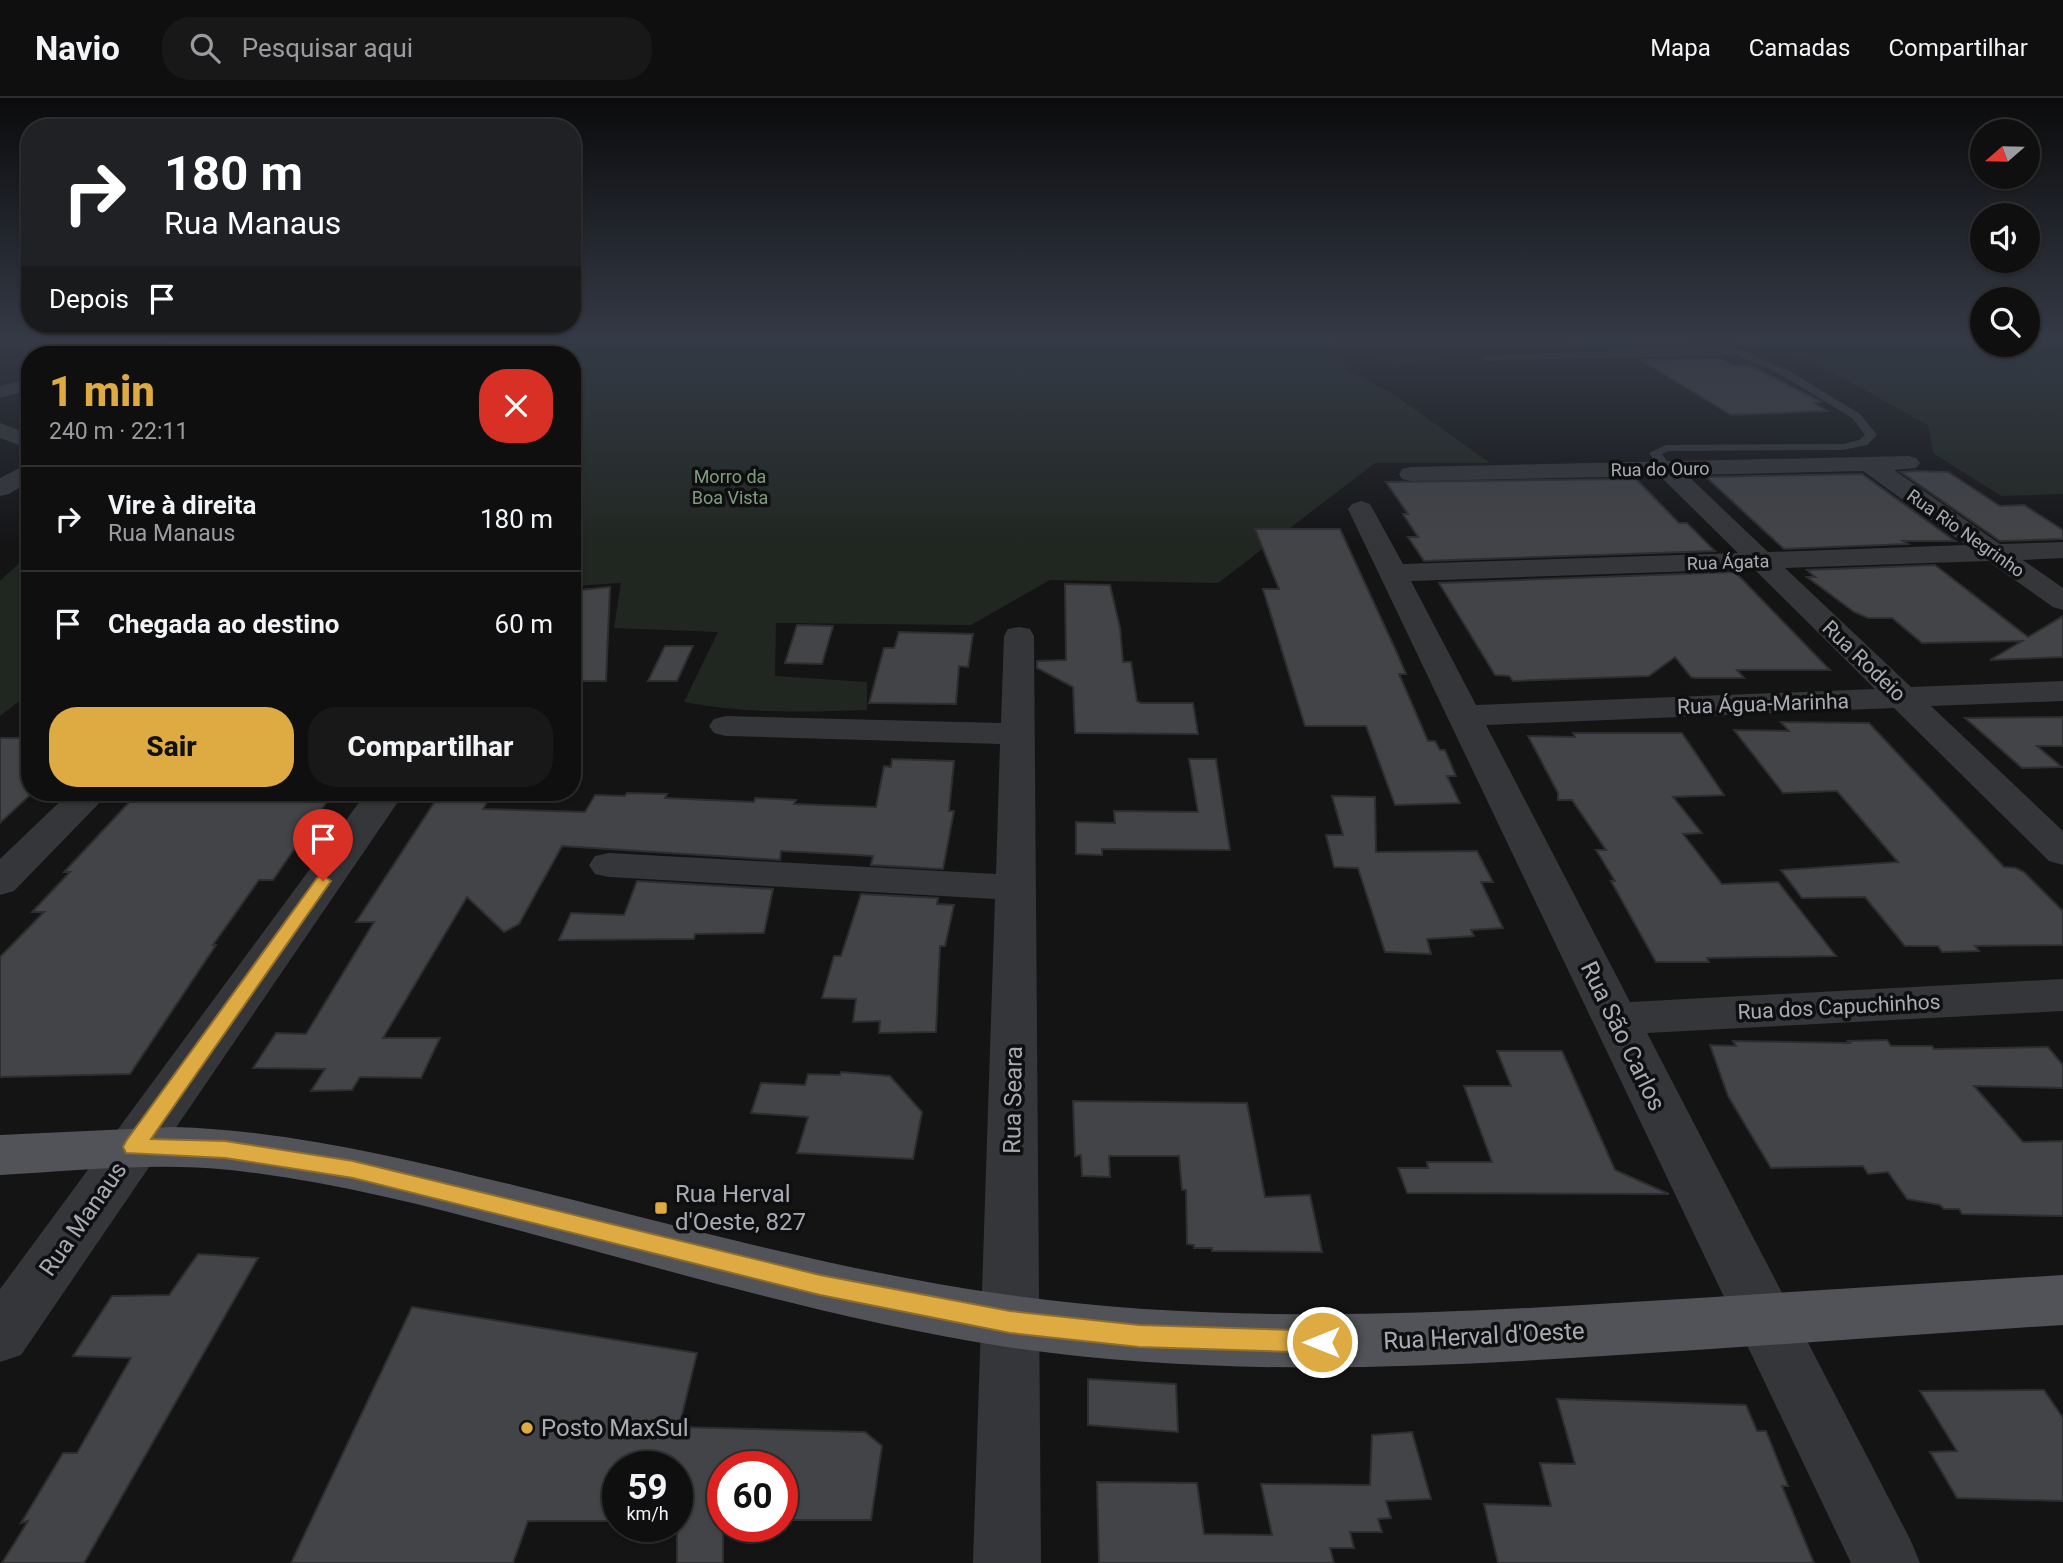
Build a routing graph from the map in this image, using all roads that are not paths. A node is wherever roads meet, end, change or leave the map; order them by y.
1 (1845, 409) edge
2 (21, 424) edge
3 (21, 438) edge
4 (1908, 463) dead end
5 (1869, 464) junction
6 (1666, 468) junction
7 (1411, 474) dead end
8 (21, 476) edge
9 (0, 489) edge
10 (1361, 509) dead end
11 (2063, 550) edge
12 (1994, 552) junction
13 (1761, 561) junction
14 (1392, 573) junction
15 (2063, 601) edge
16 (1020, 636) dead end
17 (2063, 691) edge
18 (1903, 698) junction
19 (1464, 716) junction
20 (726, 726) dead end
21 (1018, 734) junction
22 (82, 801) edge
23 (379, 801) edge
24 (2063, 853) edge
25 (609, 865) dead end
26 (0, 882) edge
27 (1016, 888) junction
28 (2063, 995) edge
29 (1615, 1019) junction
30 (134, 1147) junction
31 (0, 1155) edge
32 (2063, 1300) edge
33 (1765, 1320) junction
34 (1010, 1322) junction
35 (0, 1336) edge
36 (1007, 1563) edge
37 (1886, 1563) edge

1 - 6 lane
2 - 3 street
4 - 5 street, Rua do Ouro
5 - 6 street, Rua do Ouro
5 - 12 street, Rua Rio Negrinho
6 - 7 street, Rua do Ouro
6 - 13 street, Rua Rodeio
8 - 9 street
10 - 14 street, Rua São Carlos
11 - 12 street, Rua Ágata
12 - 13 street, Rua Ágata
12 - 15 street, Rua Rio Negrinho
13 - 14 street, Rua Ágata
13 - 18 street, Rua Rodeio
14 - 19 street, Rua São Carlos
16 - 21 street, Rua Seara
17 - 18 street, Rua Água-Marinha
18 - 19 street, Rua Água-Marinha
18 - 24 street, Rua Rodeio
19 - 29 street, Rua São Carlos
20 - 21 street
21 - 27 street, Rua Seara
22 - 26 street
23 - 30 street, Rua Manaus
25 - 27 street
27 - 34 street, Rua Seara
28 - 29 street, Rua dos Capuchinhos
29 - 33 street, Rua São Carlos
30 - 31 main road, Rua Herval d'Oeste
30 - 34 main road, Rua Herval d'Oeste
30 - 35 street, Rua Manaus
32 - 33 main road, Rua Herval d'Oeste
33 - 34 main road, Rua Herval d'Oeste
33 - 37 street, Rua São Carlos
34 - 36 street, Rua Seara

